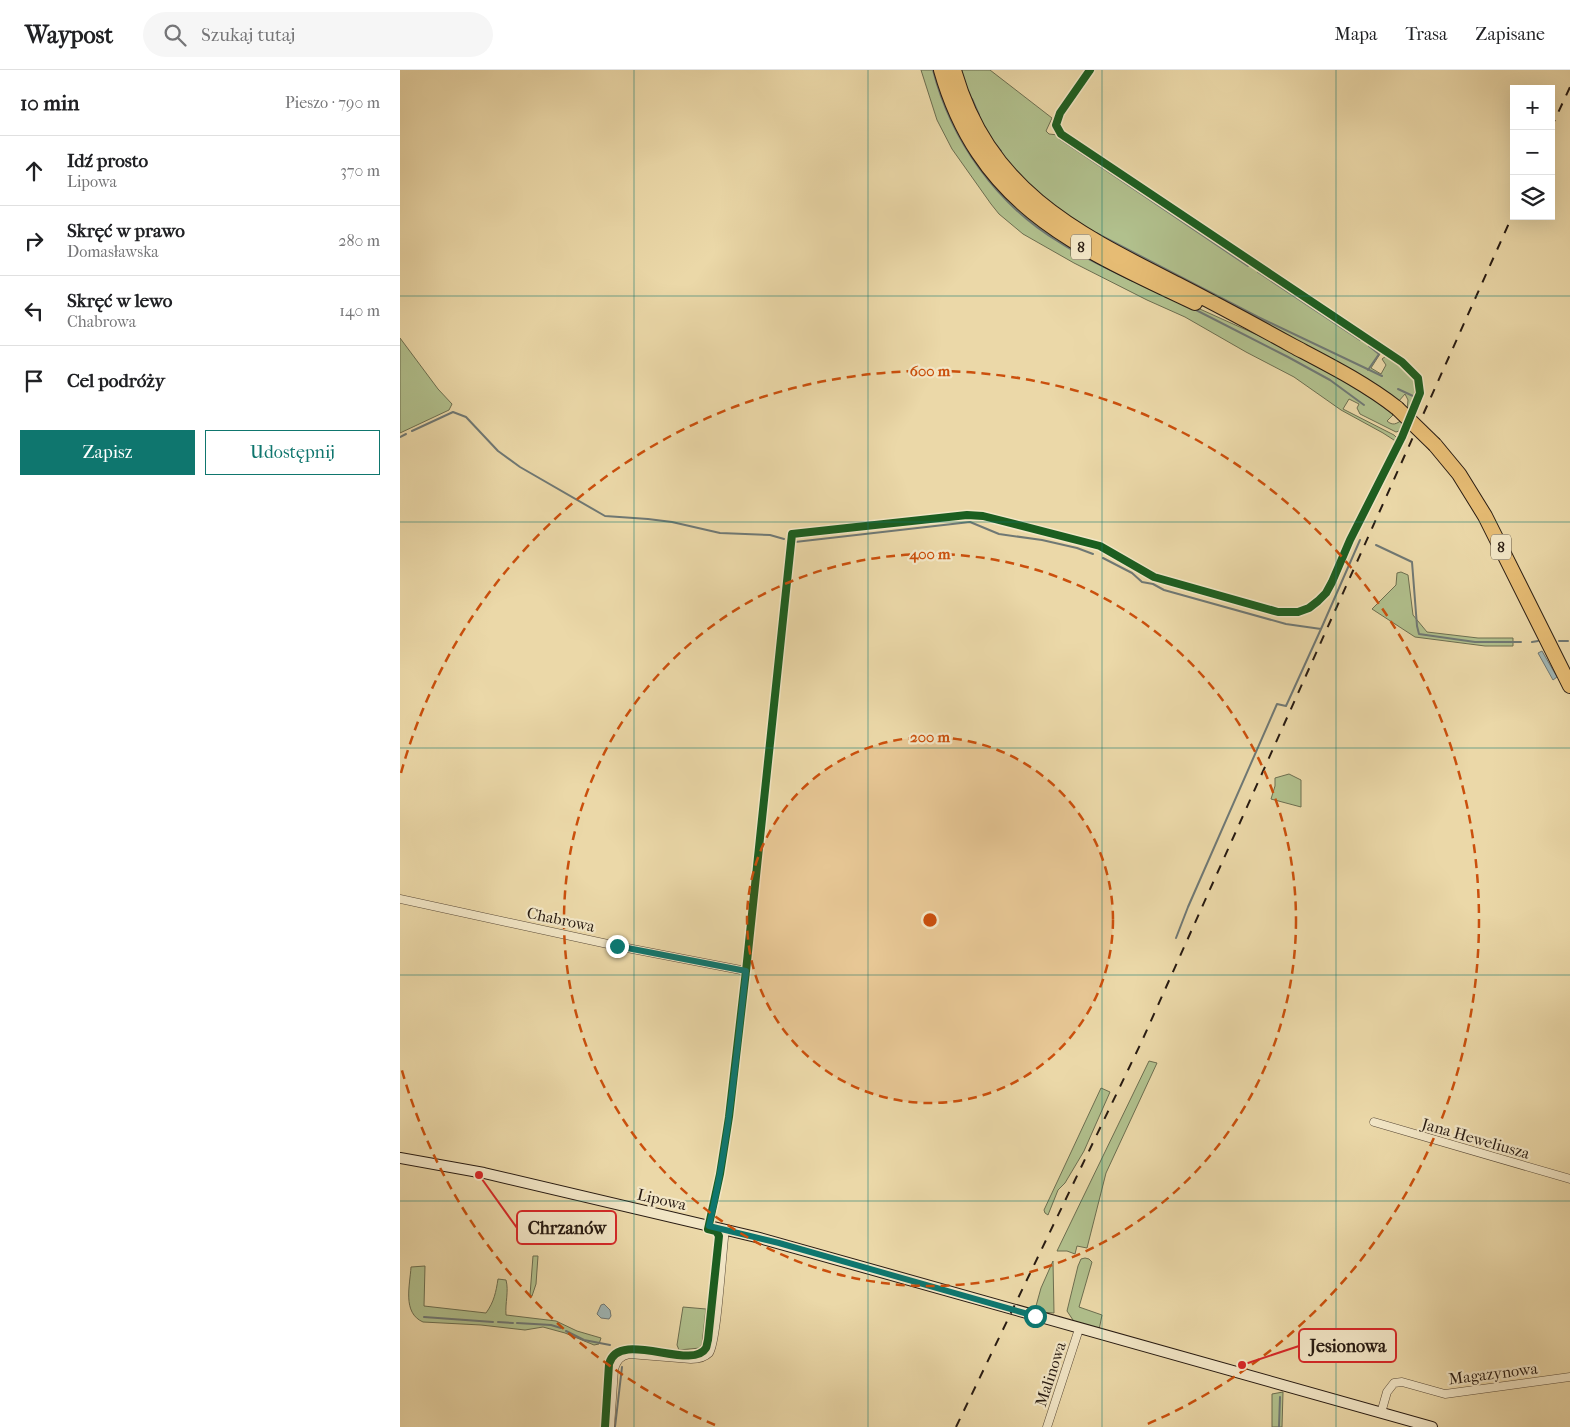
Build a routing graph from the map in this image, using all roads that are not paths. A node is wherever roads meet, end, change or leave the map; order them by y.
1 (941, 70) edge
2 (954, 70) edge
3 (1090, 70) edge
4 (1291, 345) junction
5 (1570, 686) edge
6 (400, 899) edge
7 (746, 971) junction
8 (1374, 1122) dead end
9 (400, 1158) edge
10 (1570, 1179) edge
11 (709, 1226) junction
12 (725, 1229) junction
13 (1079, 1329) junction
14 (1570, 1377) edge
15 (1381, 1413) junction
16 (610, 1427) edge
17 (1047, 1427) edge
18 (1432, 1427) edge

1 - 4 highway, 8
2 - 4 highway, 8
3 - 7 street
4 - 5 highway, 8, bridge
6 - 7 street, Chabrowa
7 - 11 street
8 - 10 street, Jana Heweliusza
9 - 11 street, Lipowa
11 - 12 street, Lipowa
12 - 13 street, Lipowa
12 - 16 street
13 - 15 street, Lipowa
13 - 17 street, Malinowa
14 - 15 street, Magazynowa
15 - 18 street, Lipowa

